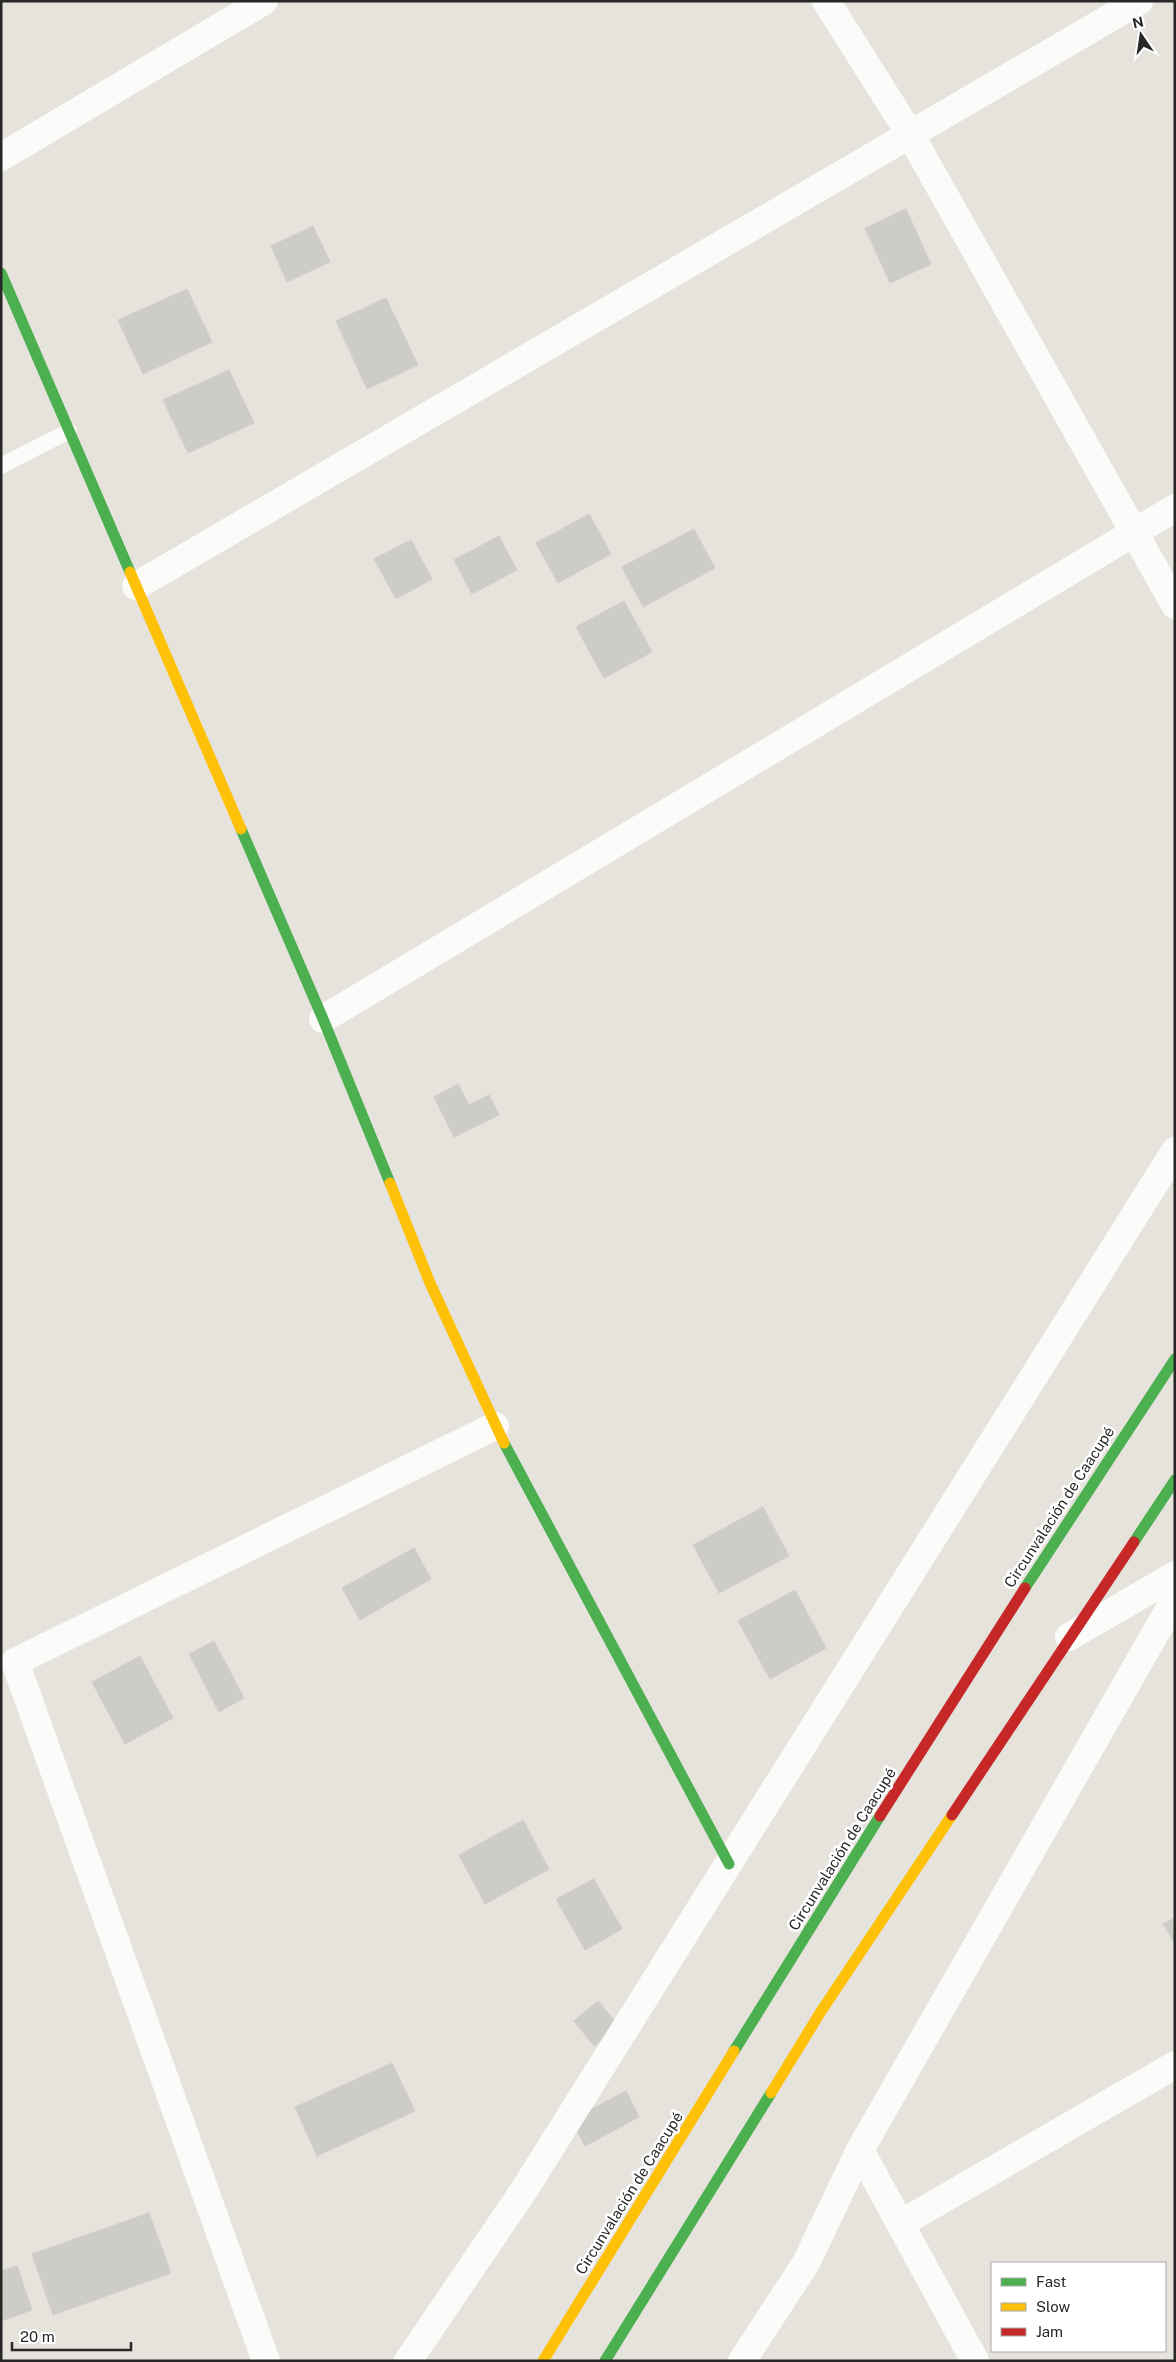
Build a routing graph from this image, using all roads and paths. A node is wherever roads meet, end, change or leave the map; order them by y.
1 (264, 1) edge
2 (826, 1) edge
3 (1139, 1) edge
4 (910, 134) junction
5 (1, 157) edge
6 (1, 273) edge
7 (69, 431) junction
8 (1, 466) edge
9 (1175, 508) edge
10 (1136, 532) junction
11 (136, 586) junction
12 (1175, 605) edge
13 (322, 1019) junction
14 (1175, 1151) edge
15 (1175, 1359) edge
16 (495, 1426) junction
17 (1175, 1480) edge
18 (1175, 1574) edge
19 (1175, 1599) edge
20 (1069, 1637) junction
21 (729, 1864) junction
22 (1175, 2065) edge
23 (860, 2150) junction
24 (900, 2224) junction
25 (265, 2360) edge
26 (408, 2361) edge
27 (543, 2361) edge
28 (605, 2361) edge
29 (742, 2361) edge
30 (975, 2361) edge

1 - 5 street
2 - 4 street
3 - 4 street
4 - 10 street
4 - 11 street
6 - 7 main road
7 - 8 lane
7 - 11 main road
9 - 10 street
10 - 12 street
10 - 13 street
11 - 13 main road
13 - 16 main road
14 - 21 street
15 - 27 main road, Circunvalación de Caacupé
16 - 21 main road
16 - 25 street
17 - 20 main road
18 - 20 street
19 - 23 street
20 - 28 main road
21 - 26 street
22 - 24 street
23 - 24 street
23 - 29 street
24 - 30 street

